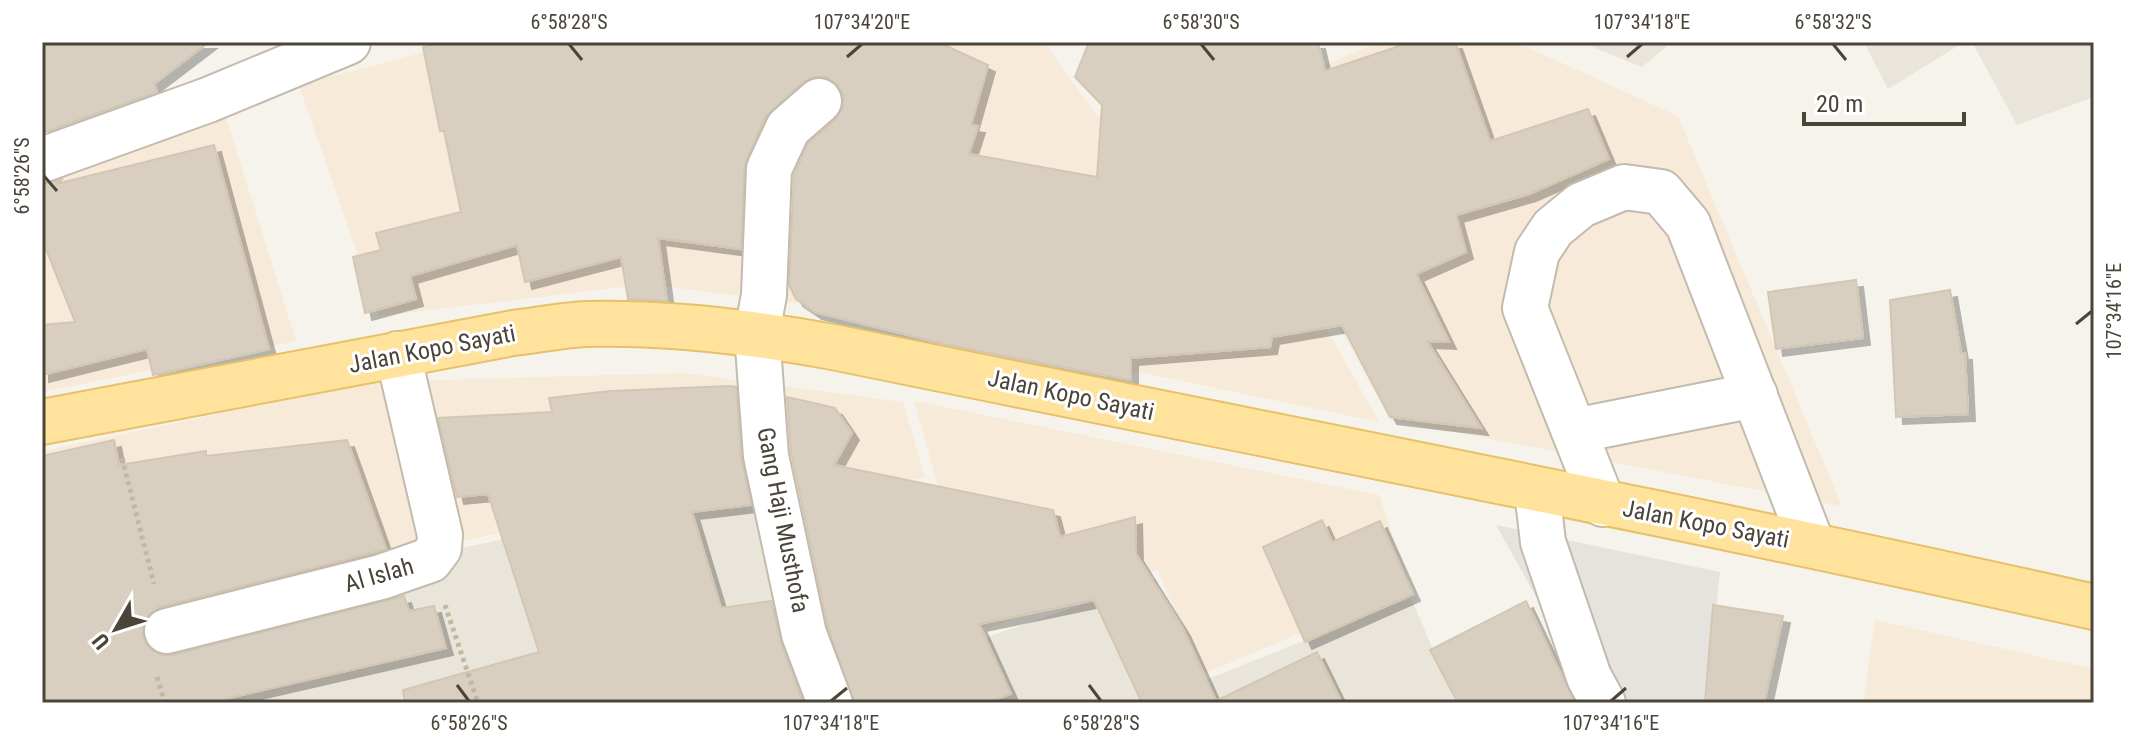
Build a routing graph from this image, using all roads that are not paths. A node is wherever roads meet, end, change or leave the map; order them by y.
1 (348, 42) edge
2 (819, 101) dead end
3 (42, 160) edge
4 (757, 333) junction
5 (398, 354) junction
6 (1755, 395) junction
7 (42, 422) edge
8 (1574, 431) junction
9 (1537, 491) junction
10 (1603, 504) junction
11 (1812, 544) junction
12 (2094, 607) edge
13 (167, 631) road end
14 (830, 703) edge
15 (1603, 703) edge

1 - 3 street
2 - 4 street, Gang Haji Musthofa
4 - 5 main road, Jalan Kopo Sayati
4 - 9 main road, Jalan Kopo Sayati
4 - 14 street, Gang Haji Musthofa
5 - 7 main road, Jalan Kopo Sayati
5 - 13 street, Al Islah
6 - 8 street
6 - 8 street
6 - 11 street
8 - 10 street
9 - 10 main road, Jalan Kopo Sayati
9 - 15 street
10 - 11 main road, Jalan Kopo Sayati
11 - 12 main road, Jalan Kopo Sayati

